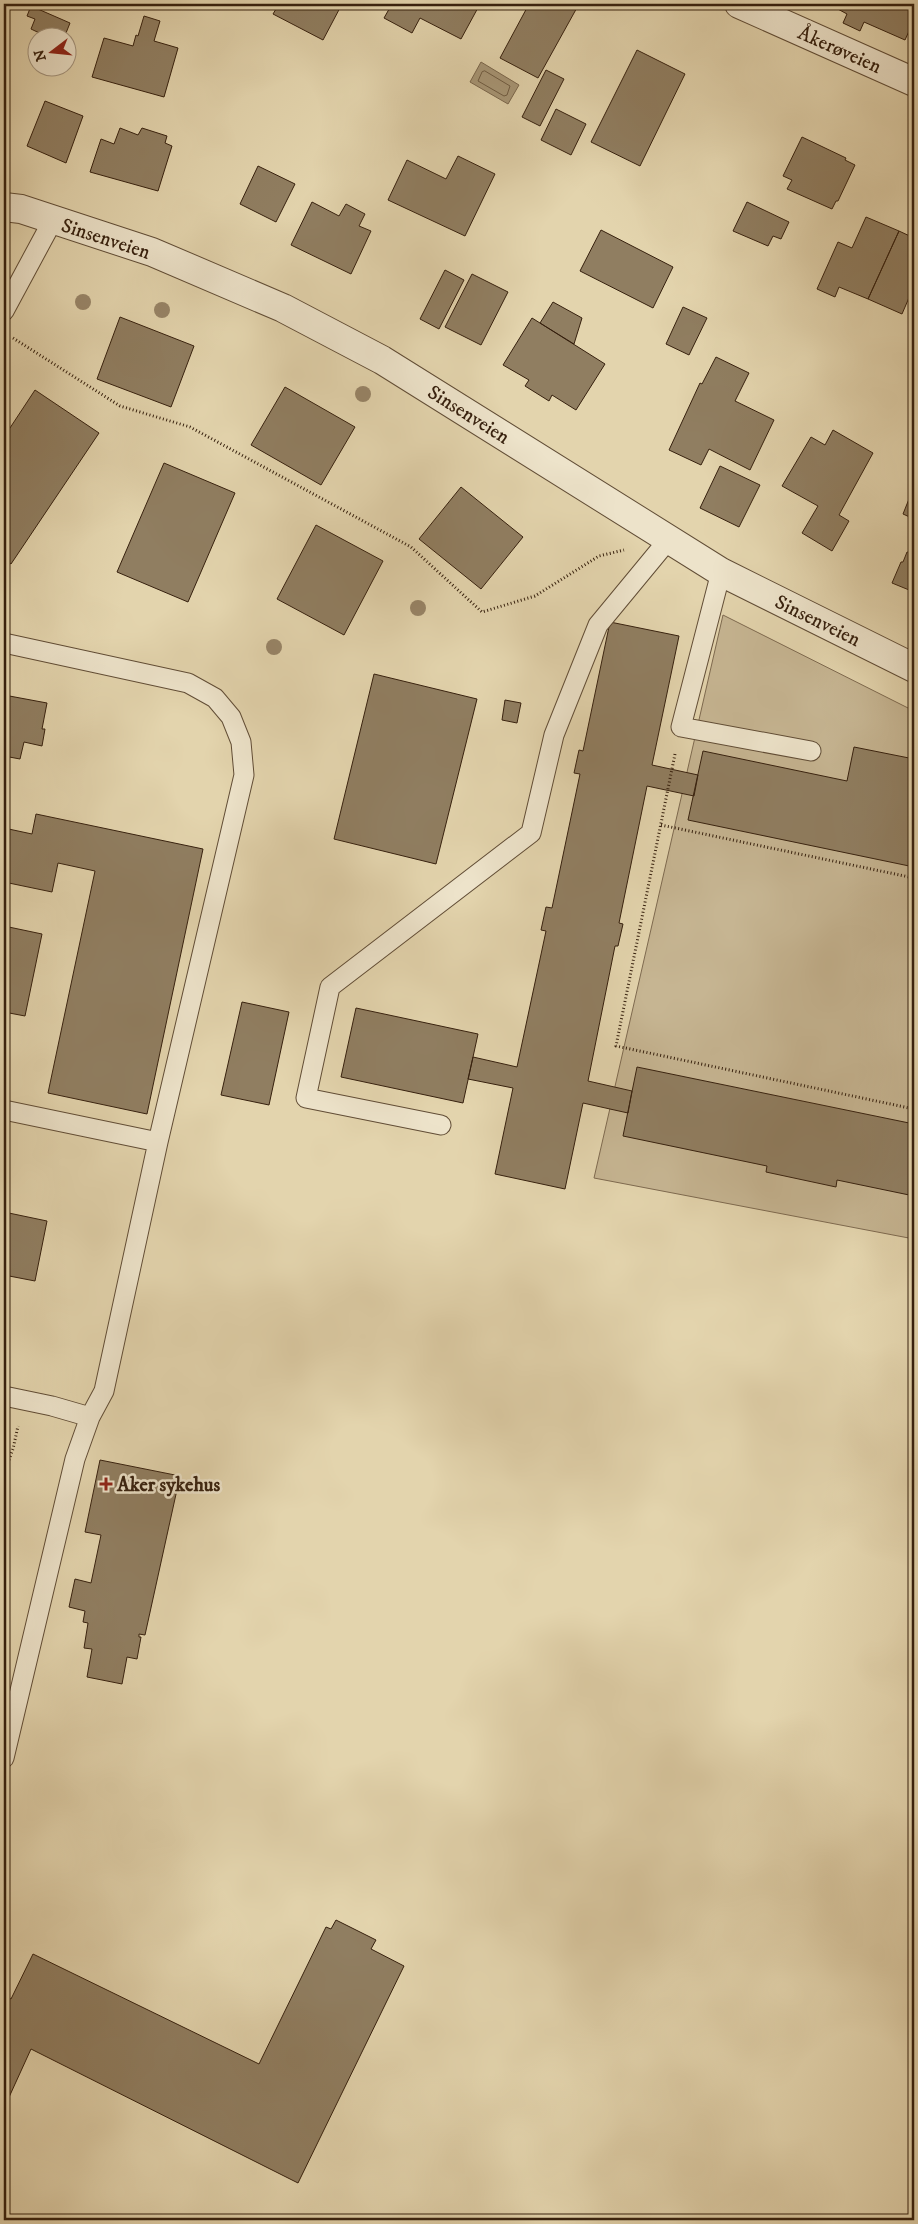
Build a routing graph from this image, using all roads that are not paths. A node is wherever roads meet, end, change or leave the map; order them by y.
1 (739, 4) edge
2 (914, 82) edge
3 (4, 207) edge
4 (53, 220) junction
5 (4, 311) edge
6 (669, 540) junction
7 (721, 572) junction
8 (4, 643) edge
9 (914, 668) edge
10 (811, 751) dead end
11 (4, 1110) edge
12 (441, 1125) dead end
13 (158, 1142) junction
14 (4, 1396) edge
15 (90, 1417) junction
16 (4, 1758) edge

1 - 2 street, Åkerøveien
3 - 4 street, Sinsenveien
4 - 5 lane
4 - 6 street, Sinsenveien
6 - 7 street, Sinsenveien
6 - 12 lane
7 - 9 street, Sinsenveien
7 - 10 lane
8 - 13 lane
11 - 13 lane
13 - 15 lane
14 - 15 lane
15 - 16 lane

